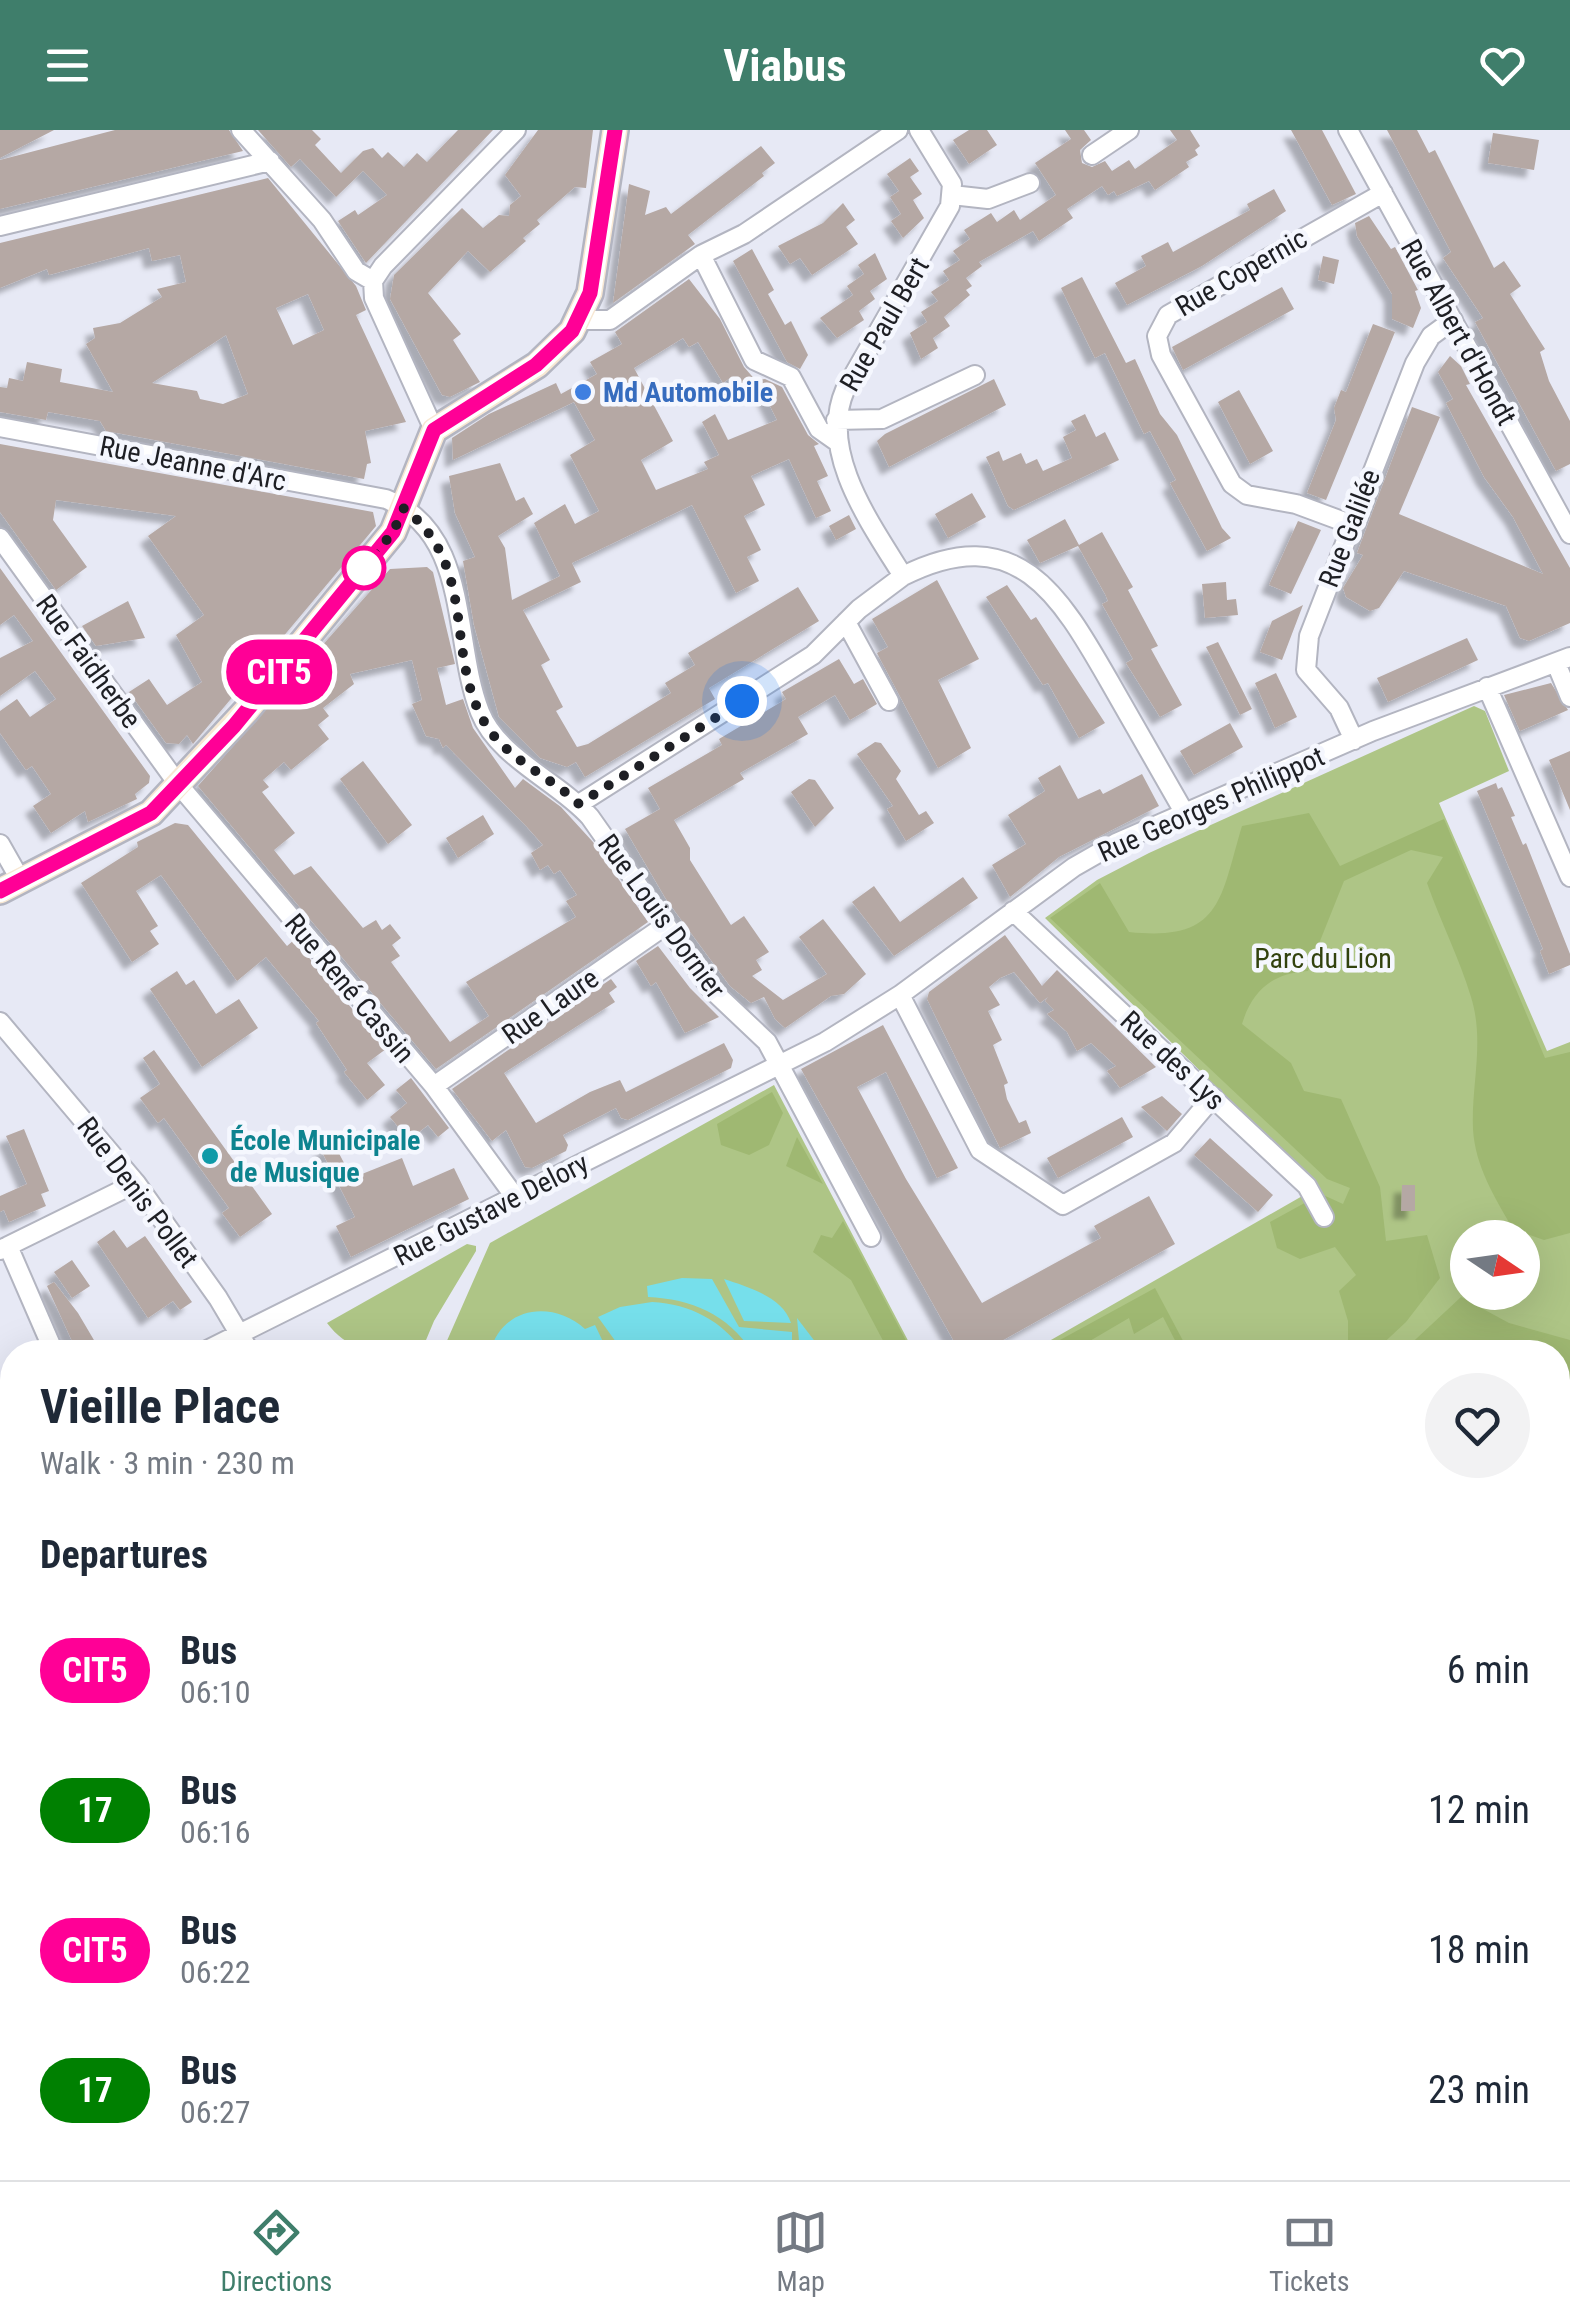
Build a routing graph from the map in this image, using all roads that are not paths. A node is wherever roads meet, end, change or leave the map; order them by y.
1 (240, 130) edge
2 (516, 130) edge
3 (615, 130) edge
4 (898, 130) edge
5 (919, 130) edge
6 (1131, 130) edge
7 (1148, 130) edge
8 (1348, 130) edge
9 (1092, 155) dead end
10 (270, 160) junction
11 (1030, 182) dead end
12 (1383, 193) junction
13 (952, 195) junction
14 (0, 226) edge
15 (700, 255) junction
16 (373, 281) junction
17 (580, 320) junction
18 (1452, 320) junction
19 (975, 376) dead end
20 (836, 420) junction
21 (0, 427) edge
22 (434, 430) junction
23 (836, 440) junction
24 (395, 503) junction
25 (1350, 524) junction
26 (1570, 534) edge
27 (0, 538) edge
28 (903, 576) junction
29 (846, 622) junction
30 (1563, 660) edge
31 (1487, 687) junction
32 (1570, 697) edge
33 (889, 701) dead end
34 (1354, 740) junction
35 (178, 784) junction
36 (579, 804) junction
37 (1184, 812) junction
38 (0, 844) edge
39 (1570, 877) edge
40 (10, 886) edge
41 (1013, 911) junction
42 (666, 926) junction
43 (900, 995) junction
44 (0, 1006) edge
45 (0, 1022) edge
46 (30, 1054) junction
47 (778, 1065) junction
48 (434, 1086) junction
49 (1213, 1097) junction
50 (136, 1183) junction
51 (514, 1197) junction
52 (1324, 1217) dead end
53 (871, 1238) dead end
54 (4, 1248) edge
55 (241, 1334) junction
56 (48, 1340) edge
57 (229, 1340) edge
58 (244, 1340) edge

1 - 10 street
2 - 16 street
3 - 17 street
4 - 15 street
5 - 13 street
6 - 7 street
6 - 9 street
8 - 12 street, Rue Albert d'Hondt
10 - 14 street
10 - 16 street
11 - 13 street
12 - 18 street, Rue Albert d'Hondt
12 - 25 street, Rue Copernic
13 - 20 street, Rue Paul Bert
15 - 17 street
15 - 23 street
16 - 22 street
17 - 22 street
18 - 25 street, Rue Galilée
18 - 26 street, Rue Albert d'Hondt
19 - 20 street
20 - 23 street, Rue Paul Bert
21 - 24 street, Rue Jeanne d'Arc
22 - 24 street
23 - 28 street, Rue Paul Bert
24 - 35 street
24 - 36 street, Rue Louis Dornier
25 - 34 street, Rue Galilée
27 - 35 street, Rue Faidherbe
28 - 29 street
28 - 37 street
29 - 33 street
29 - 36 street
30 - 31 street, Rue Georges Philippot
30 - 32 street
31 - 34 street, Rue Georges Philippot
31 - 39 street
34 - 37 street, Rue Georges Philippot
35 - 40 street
35 - 48 street, Rue René Cassin
36 - 42 street, Rue Louis Dornier
37 - 41 street, Rue Georges Philippot
38 - 40 street
41 - 43 street, Rue Georges Philippot
41 - 49 street, Rue des Lys
42 - 47 street, Rue Louis Dornier
42 - 48 street, Rue Laure
43 - 47 street, Rue Georges Philippot
43 - 49 street
44 - 46 street, Rue Denis Pollet
45 - 46 street, Rue Denis Pollet
46 - 50 street, Rue Denis Pollet
47 - 51 street, Rue Gustave Delory
47 - 53 street, Rue Louis Dornier
48 - 51 street, Rue René Cassin
49 - 52 street, Rue des Lys
50 - 54 street
50 - 55 street, Rue Denis Pollet
51 - 55 street, Rue Gustave Delory
54 - 56 street
55 - 57 street, Rue Gustave Delory
55 - 58 street, Rue Denis Pollet

